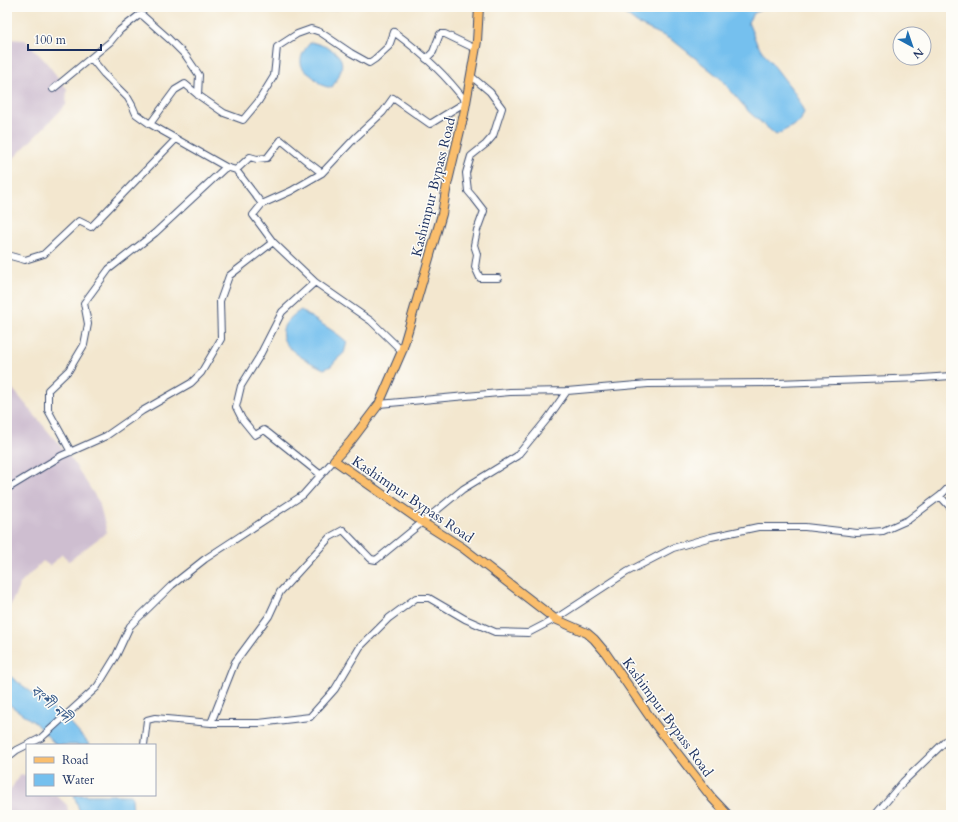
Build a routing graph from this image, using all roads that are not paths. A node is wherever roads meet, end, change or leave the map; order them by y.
1 (479, 7) edge
2 (476, 49) junction
3 (91, 58) junction
4 (426, 59) junction
5 (471, 76) junction
6 (53, 89) dead end
7 (198, 95) junction
8 (466, 102) junction
9 (150, 124) junction
10 (176, 139) junction
11 (226, 167) junction
12 (236, 170) junction
13 (322, 173) junction
14 (262, 204) junction
15 (273, 242) junction
16 (7, 255) edge
17 (498, 278) dead end
18 (315, 282) junction
19 (402, 351) junction
20 (951, 376) edge
21 (567, 391) junction
22 (379, 404) junction
23 (71, 452) junction
24 (334, 460) junction
25 (321, 475) junction
26 (951, 485) edge
27 (7, 488) edge
28 (940, 496) junction
29 (951, 508) edge
30 (422, 522) junction
31 (555, 619) junction
32 (211, 723) junction
33 (951, 736) edge
34 (29, 744) edge
35 (144, 744) edge
36 (26, 746) edge
37 (7, 758) edge
38 (728, 815) edge
39 (875, 815) edge

1 - 2 main road, Kashimpur Bypass Road
2 - 4 street
2 - 5 main road, Kashimpur Bypass Road
3 - 6 street
3 - 7 street
3 - 9 street
4 - 7 street
4 - 8 street
5 - 8 main road, Kashimpur Bypass Road
5 - 17 street
7 - 9 street
8 - 13 street
8 - 19 main road, Kashimpur Bypass Road
9 - 10 street
10 - 11 street
10 - 16 street
11 - 12 street
11 - 23 street
12 - 13 street
12 - 14 street
13 - 14 street
14 - 15 street
15 - 18 street
15 - 23 street
18 - 19 street
18 - 25 street
19 - 22 main road, Kashimpur Bypass Road
20 - 21 street
21 - 22 street
21 - 30 street
22 - 24 main road, Kashimpur Bypass Road
23 - 27 street
24 - 25 street
24 - 30 main road, Kashimpur Bypass Road
25 - 34 street
26 - 28 street
28 - 29 street
28 - 31 street
30 - 31 main road, Kashimpur Bypass Road
30 - 32 street
31 - 32 street
31 - 38 main road, Kashimpur Bypass Road
32 - 35 street
33 - 39 street
36 - 37 street

